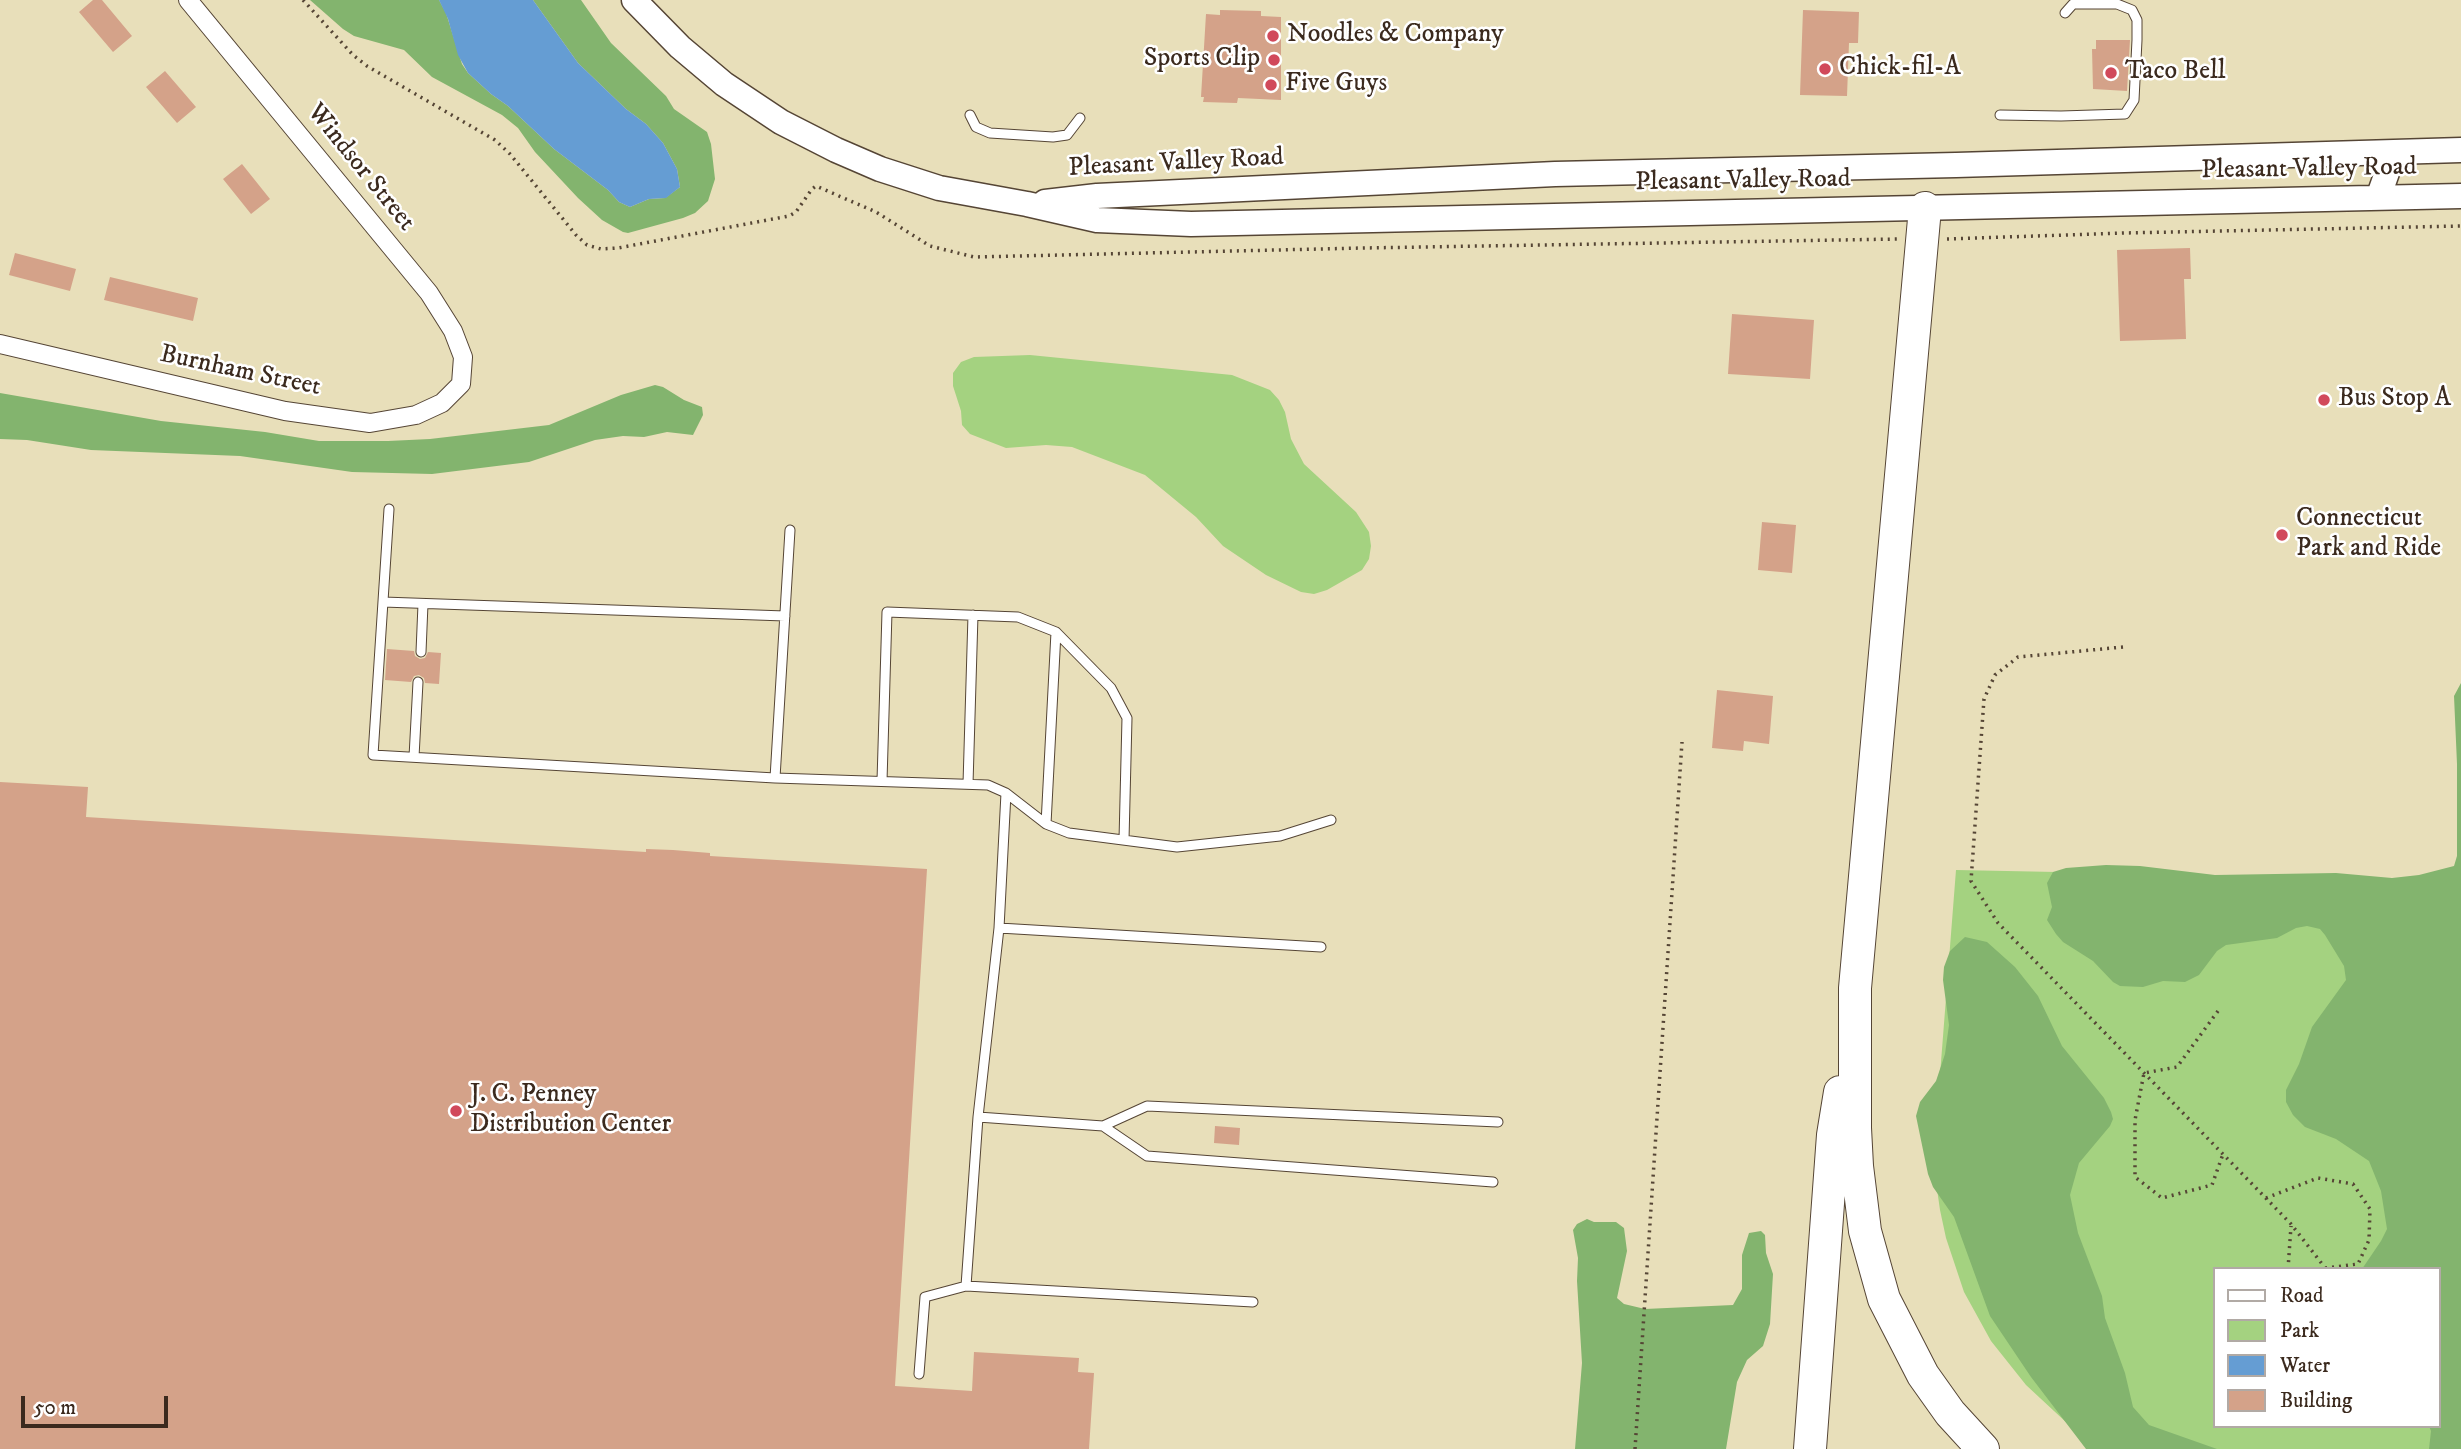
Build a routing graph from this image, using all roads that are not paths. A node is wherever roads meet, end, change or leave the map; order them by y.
1 (188, 0) edge
2 (634, 0) edge
3 (2065, 13) dead end
4 (970, 115) dead end
5 (2000, 115) dead end
6 (1080, 118) dead end
7 (2461, 150) edge
8 (2394, 153) junction
9 (1927, 166) junction
10 (1516, 176) junction
11 (1486, 177) junction
12 (2461, 196) edge
13 (2378, 198) junction
14 (1027, 204) junction
15 (1925, 208) junction
16 (1517, 216) junction
17 (1487, 217) junction
18 (0, 344) edge
19 (461, 384) joint
20 (389, 509) dead end
21 (790, 530) dead end
22 (383, 602) junction
23 (423, 604) junction
24 (973, 615) junction
25 (785, 616) junction
26 (1056, 632) junction
27 (421, 652) dead end
28 (418, 682) dead end
29 (414, 757) junction
30 (775, 778) junction
31 (882, 781) junction
32 (968, 784) junction
33 (1006, 793) junction
34 (1331, 821) dead end
35 (1046, 824) junction
36 (1125, 840) junction
37 (999, 928) junction
38 (1321, 947) dead end
39 (1854, 1022) junction
40 (978, 1117) junction
41 (1498, 1122) dead end
42 (1103, 1126) junction
43 (1493, 1182) dead end
44 (966, 1286) junction
45 (1253, 1302) dead end
46 (919, 1374) dead end
47 (1811, 1449) edge
48 (1983, 1449) edge

1 - 19 street, Windsor Street
2 - 14 main road, Pleasant Valley Road
3 - 5 lane
4 - 6 lane
7 - 8 main road, Pleasant Valley Road
8 - 9 main road, Pleasant Valley Road
8 - 13 main road
9 - 10 main road, Pleasant Valley Road
9 - 15 main road
10 - 11 main road, Pleasant Valley Road
10 - 16 main road
11 - 14 main road, Pleasant Valley Road
11 - 17 main road
12 - 13 main road, Pleasant Valley Road
13 - 15 main road, Pleasant Valley Road
14 - 17 main road, Pleasant Valley Road
15 - 16 main road, Pleasant Valley Road
15 - 39 highway
16 - 17 main road, Pleasant Valley Road
18 - 19 street, Burnham Street
20 - 22 lane
21 - 25 lane
22 - 23 lane
22 - 29 lane
23 - 25 lane
23 - 27 lane
24 - 26 lane
24 - 31 lane
24 - 32 lane
25 - 30 lane
26 - 35 lane
26 - 36 lane
28 - 29 lane
29 - 30 lane
30 - 31 lane
31 - 32 lane
32 - 33 lane
33 - 35 lane
33 - 37 lane
34 - 36 lane
35 - 36 lane
37 - 38 lane
37 - 40 lane
39 - 47 highway
39 - 48 highway
40 - 42 lane
40 - 44 lane
41 - 42 lane
42 - 43 lane
44 - 45 lane
44 - 46 lane

